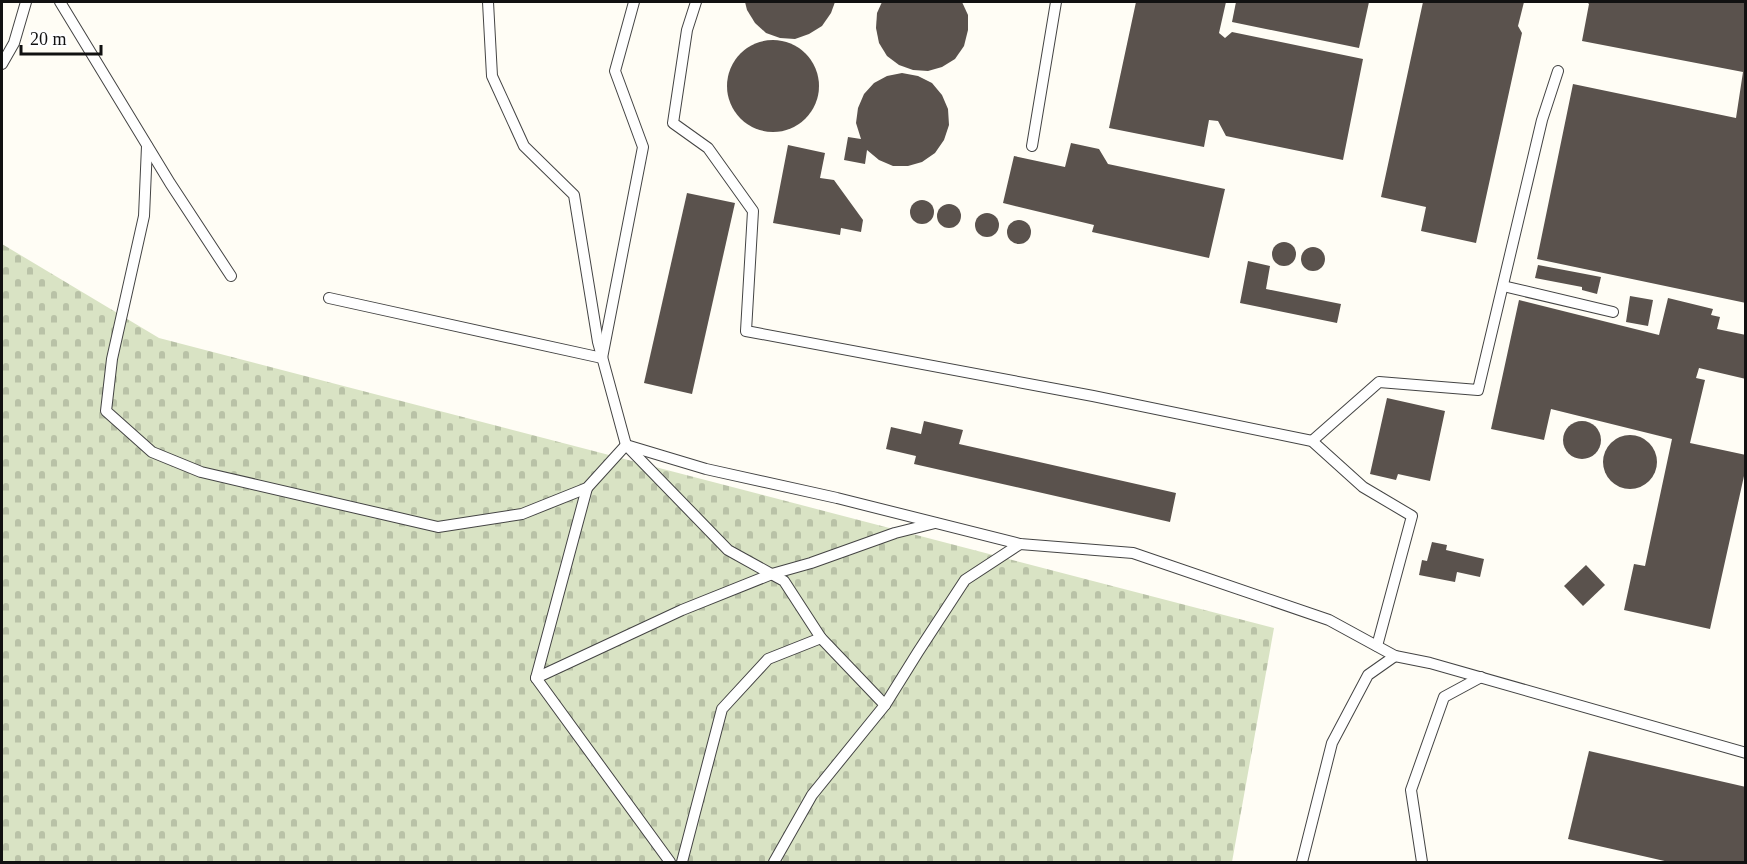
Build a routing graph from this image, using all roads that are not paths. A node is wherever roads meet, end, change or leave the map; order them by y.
1 (26, 2) edge
2 (60, 2) edge
3 (488, 2) edge
4 (634, 2) edge
5 (696, 2) edge
6 (1056, 2) edge
7 (2, 64) edge
8 (1558, 71) dead end
9 (147, 146) junction
10 (1032, 146) dead end
11 (231, 276) dead end
12 (1503, 286) junction
13 (329, 298) dead end
14 (1613, 312) dead end
15 (602, 358) junction
16 (1312, 441) junction
17 (626, 446) junction
18 (587, 488) junction
19 (936, 523) junction
20 (1020, 544) junction
21 (772, 574) junction
22 (821, 638) junction
23 (1377, 646) junction
24 (1395, 656) junction
25 (1481, 677) junction
26 (536, 678) junction
27 (885, 705) junction
28 (1746, 753) edge
29 (670, 862) edge
30 (682, 862) edge
31 (774, 862) edge
32 (1302, 862) edge
33 (1422, 862) edge

1 - 7 lane
2 - 9 lane
3 - 15 lane
4 - 15 lane
5 - 16 lane
6 - 10 lane
8 - 12 lane
9 - 11 lane
9 - 18 lane
12 - 14 lane
12 - 16 lane
13 - 15 lane
15 - 17 lane
16 - 23 lane
17 - 18 lane
17 - 19 lane
17 - 21 lane
18 - 26 lane
19 - 20 lane
19 - 21 lane
20 - 23 lane
20 - 27 lane
21 - 22 lane
21 - 26 lane
22 - 27 lane
22 - 30 lane
23 - 24 lane
24 - 25 lane
24 - 32 lane
25 - 28 lane
25 - 33 lane
26 - 29 lane
27 - 31 lane

